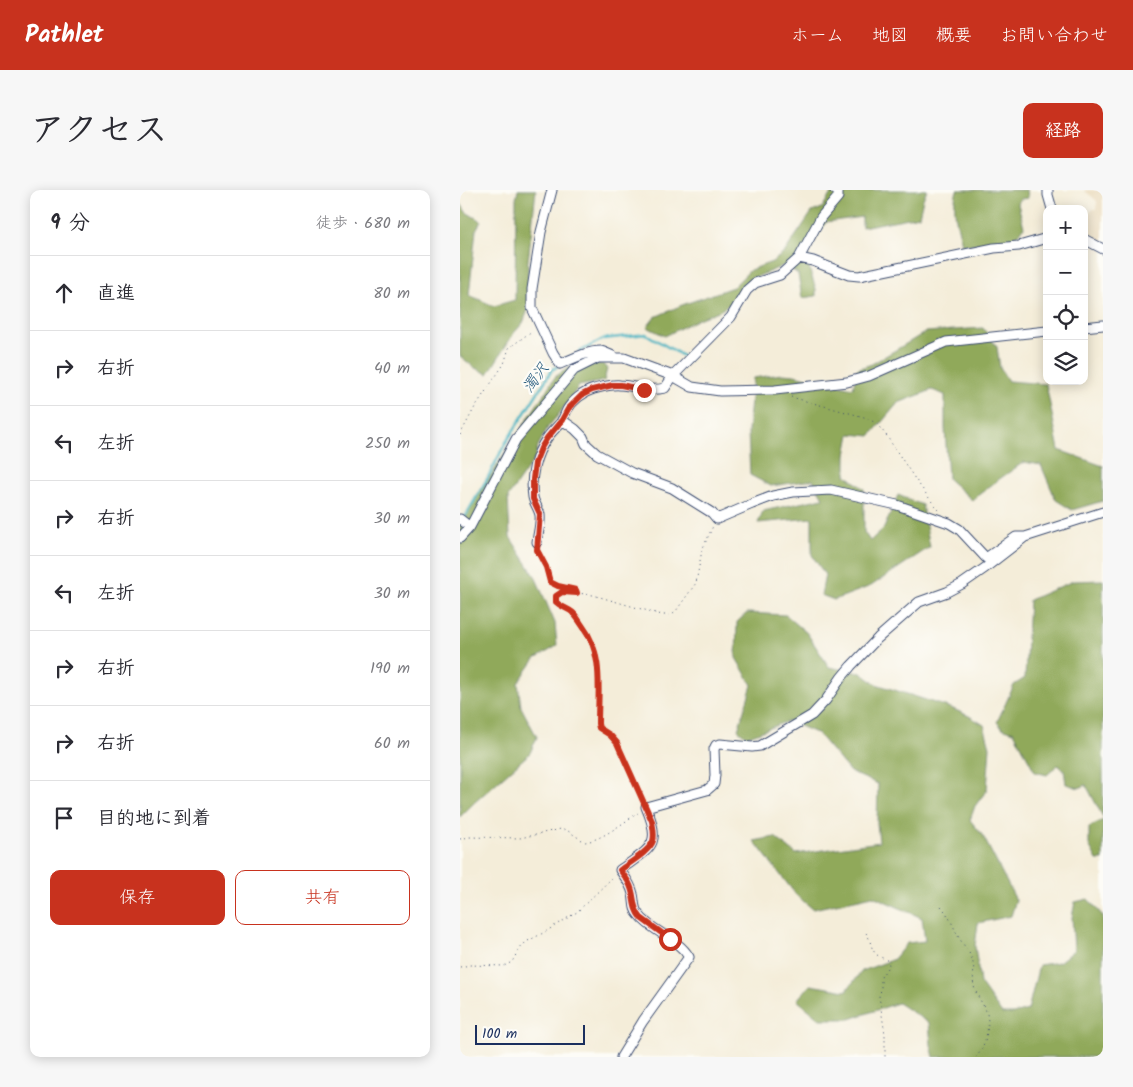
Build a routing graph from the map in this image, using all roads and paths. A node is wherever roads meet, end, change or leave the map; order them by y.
1 (552, 190) edge
2 (835, 190) edge
3 (1048, 190) edge
4 (1051, 205) edge
5 (1043, 239) edge
6 (1088, 241) edge
7 (1103, 249) edge
8 (799, 258) junction
9 (1103, 324) edge
10 (540, 325) junction
11 (1088, 326) edge
12 (1043, 331) edge
13 (615, 357) junction
14 (673, 376) junction
15 (775, 390) junction
16 (562, 420) junction
17 (460, 435) edge
18 (938, 510) dead end
19 (1103, 512) edge
20 (460, 519) edge
21 (717, 519) junction
22 (470, 527) junction
23 (1025, 537) junction
24 (460, 538) edge
25 (537, 542) joint
26 (577, 593) junction
27 (646, 807) junction
28 (460, 839) edge
29 (620, 870) junction
30 (941, 906) dead end
31 (866, 934) dead end
32 (460, 967) edge
33 (621, 1057) edge
34 (886, 1057) edge
35 (976, 1057) edge

1 - 10 street
2 - 8 street
3 - 4 street
5 - 8 street
6 - 7 street
8 - 14 street
9 - 11 street
10 - 13 street
10 - 17 path
12 - 15 street
13 - 14 street
13 - 22 street
14 - 15 street
14 - 16 street
15 - 18 path
16 - 21 street
16 - 25 street
19 - 23 street
20 - 22 street
21 - 23 street
21 - 26 path
22 - 24 street
23 - 27 street
25 - 26 path
26 - 27 path
27 - 28 path
27 - 29 street
29 - 32 path
29 - 33 street
30 - 35 path
31 - 34 path

